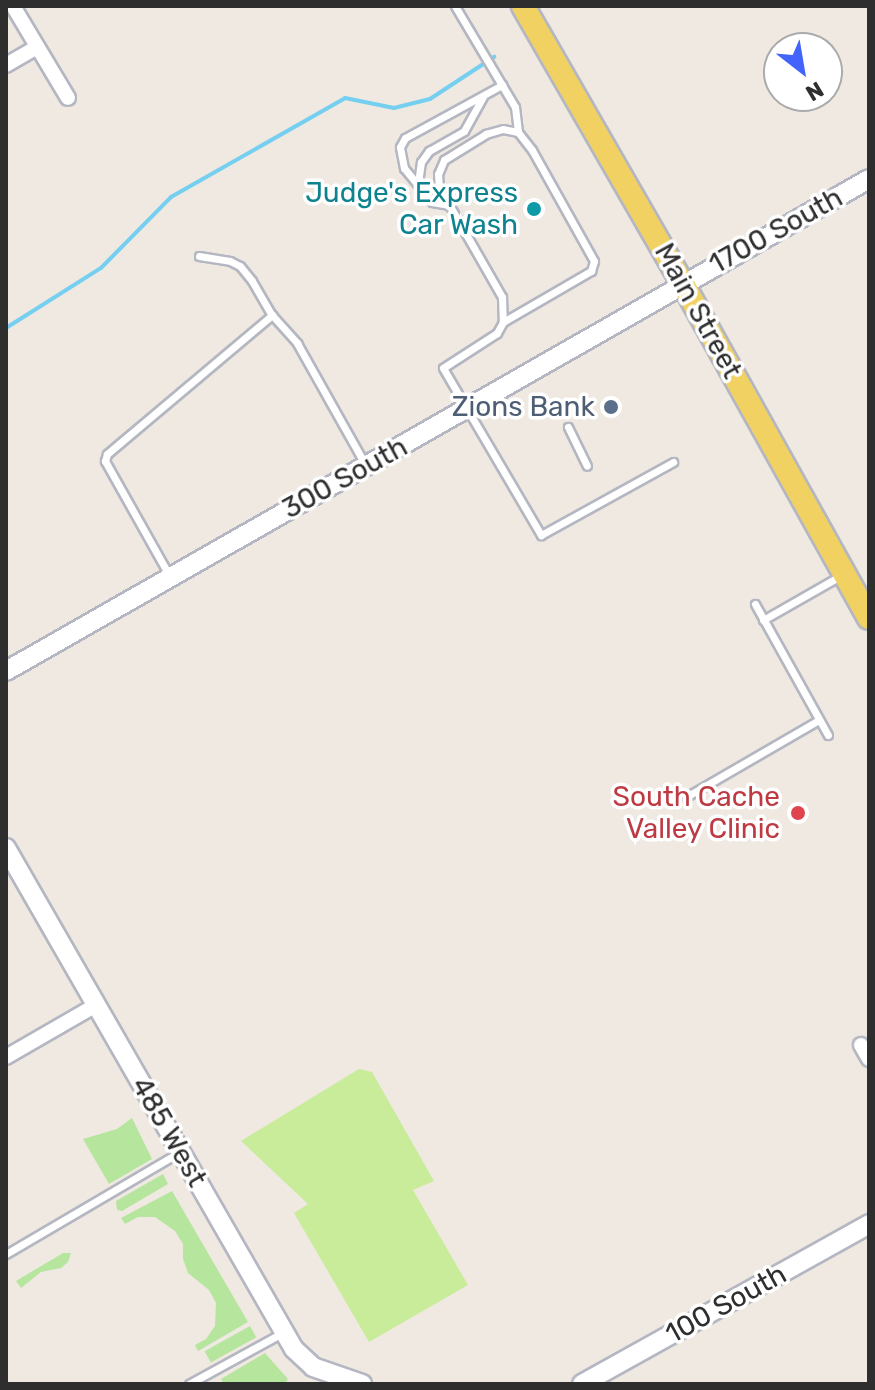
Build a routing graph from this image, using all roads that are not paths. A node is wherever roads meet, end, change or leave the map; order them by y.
1 (13, 6) edge
2 (455, 6) edge
3 (523, 6) edge
4 (37, 47) junction
5 (6, 65) edge
6 (502, 85) junction
7 (483, 97) junction
8 (68, 98) dead end
9 (518, 132) junction
10 (869, 179) edge
11 (418, 183) junction
12 (449, 205) junction
13 (199, 256) dead end
14 (683, 284) junction
15 (272, 315) junction
16 (503, 322) junction
17 (468, 409) junction
18 (568, 427) dead end
19 (673, 462) dead end
20 (366, 466) junction
21 (587, 466) dead end
22 (844, 574) junction
23 (171, 577) junction
24 (755, 604) dead end
25 (869, 618) edge
26 (763, 620) junction
27 (6, 671) edge
28 (819, 720) junction
29 (828, 735) dead end
30 (686, 797) dead end
31 (6, 848) edge
32 (96, 1005) junction
33 (861, 1045) dead end
34 (6, 1057) edge
35 (869, 1059) edge
36 (181, 1152) junction
37 (869, 1224) edge
38 (6, 1254) edge
39 (284, 1332) junction
40 (189, 1384) edge
41 (362, 1384) edge
42 (582, 1384) edge

1 - 4 street
2 - 6 lane
3 - 14 main road, Main Street
4 - 5 street
4 - 8 street
6 - 7 lane
6 - 9 lane
7 - 11 lane
7 - 11 lane
9 - 12 lane
9 - 16 lane
10 - 14 street, 1700 South
11 - 12 lane
12 - 16 lane
13 - 15 lane
14 - 17 street, 300 South
14 - 22 main road, Main Street
15 - 20 lane
15 - 23 lane
16 - 17 lane
17 - 19 lane
17 - 20 street, 300 South
18 - 21 lane
20 - 23 street, 300 South
22 - 25 main road, Main Street
22 - 26 lane
23 - 27 street, 300 South
24 - 26 lane
26 - 28 lane
28 - 29 lane
28 - 30 lane
31 - 32 street, 485 West
32 - 34 street
32 - 36 street, 485 West
33 - 35 street
36 - 38 lane
36 - 39 street, 485 West
37 - 42 street, 100 South
39 - 40 lane
39 - 41 street, 485 West

